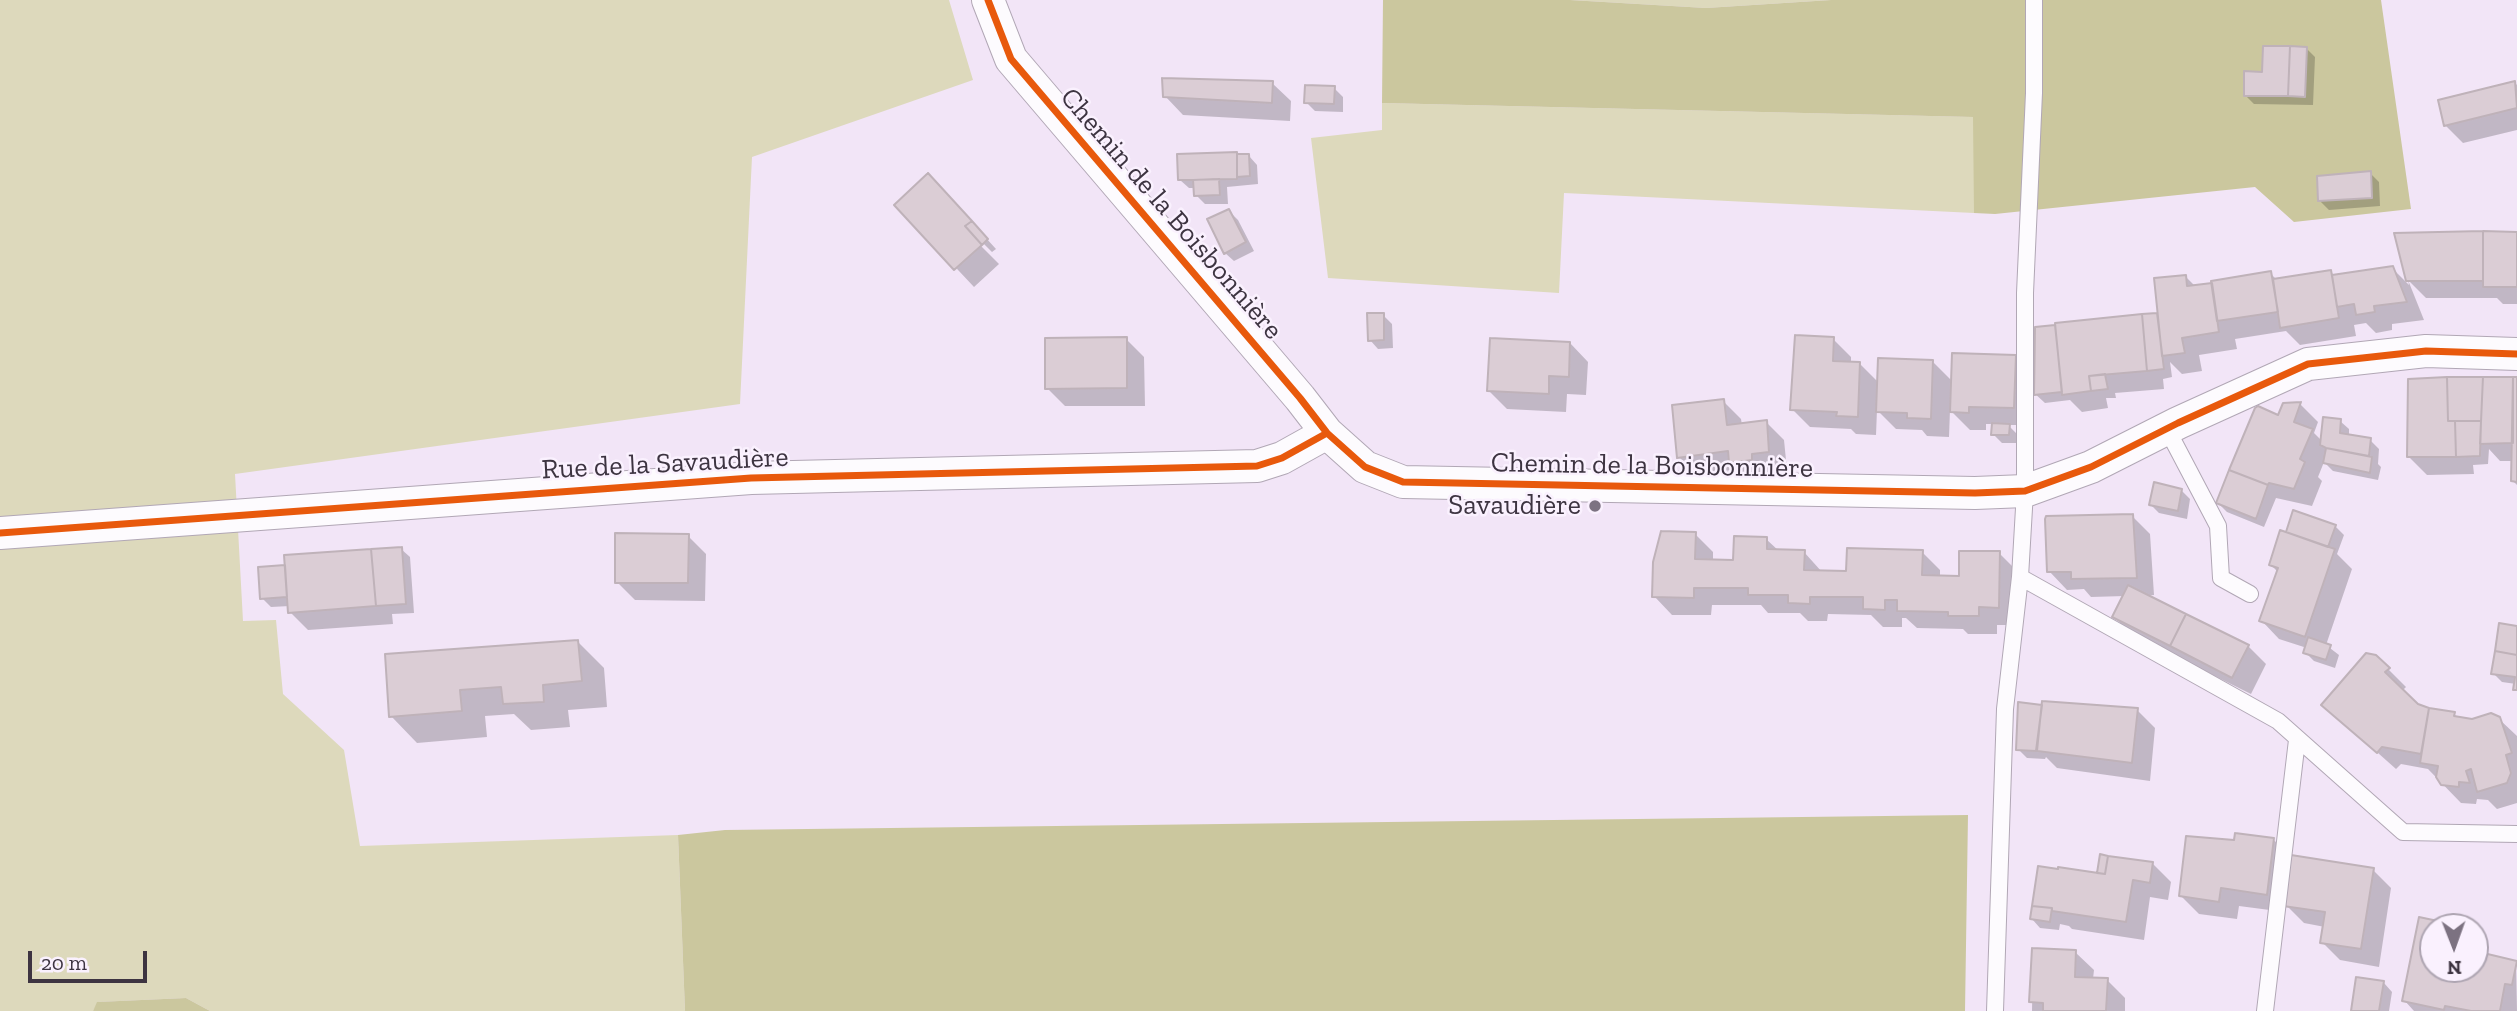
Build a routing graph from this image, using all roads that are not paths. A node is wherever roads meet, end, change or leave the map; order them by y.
1 (988, 0) edge
2 (2035, 0) edge
3 (2517, 354) edge
4 (2167, 429) junction
5 (1327, 433) junction
6 (2025, 491) junction
7 (0, 533) edge
8 (2020, 577) junction
9 (2250, 594) dead end
10 (2297, 740) junction
11 (2517, 834) edge
12 (1995, 1011) edge
13 (2265, 1011) edge

1 - 5 street, Chemin de la Boisbonnière
2 - 6 lane
3 - 4 street, Chemin de la Boisbonnière
4 - 6 street, Chemin de la Boisbonnière
4 - 9 lane
5 - 6 street, Chemin de la Boisbonnière
5 - 7 street, Rue de la Savaudière
6 - 8 lane
8 - 10 lane
8 - 12 lane
10 - 11 lane
10 - 13 lane

